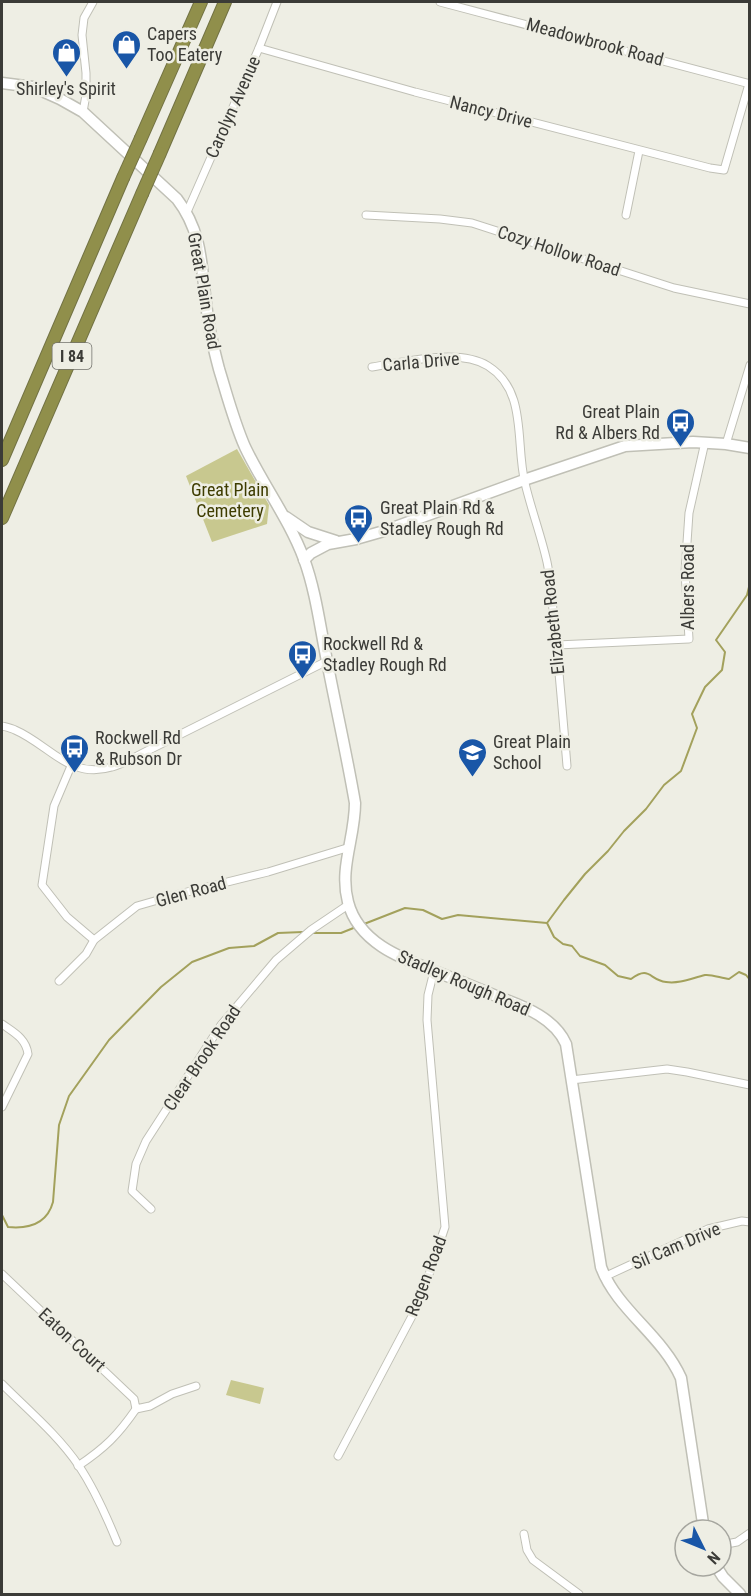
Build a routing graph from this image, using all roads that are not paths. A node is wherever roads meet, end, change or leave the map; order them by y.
1 (93, 2) edge
2 (201, 2) edge
3 (225, 2) edge
4 (277, 2) edge
5 (440, 2) edge
6 (259, 48) junction
7 (2, 83) edge
8 (749, 84) edge
9 (83, 112) junction
10 (639, 151) junction
11 (186, 212) junction
12 (366, 215) dead end
13 (626, 215) dead end
14 (750, 304) edge
15 (750, 365) edge
16 (372, 367) dead end
17 (705, 442) junction
18 (726, 444) junction
19 (750, 448) edge
20 (2, 460) edge
21 (524, 480) junction
22 (285, 516) junction
23 (2, 518) edge
24 (339, 541) junction
25 (304, 560) junction
26 (556, 645) junction
27 (327, 661) junction
28 (2, 726) edge
29 (71, 766) junction
30 (567, 766) dead end
31 (350, 848) junction
32 (348, 905) junction
33 (94, 940) junction
34 (434, 971) junction
35 (59, 981) dead end
36 (2, 1024) edge
37 (571, 1080) junction
38 (750, 1085) edge
39 (2, 1107) edge
40 (151, 1209) dead end
41 (750, 1222) edge
42 (2, 1274) edge
43 (604, 1277) junction
44 (2, 1384) edge
45 (196, 1386) dead end
46 (136, 1409) junction
47 (338, 1456) dead end
48 (78, 1466) junction
49 (702, 1518) edge
50 (750, 1533) edge
51 (524, 1534) dead end
52 (117, 1542) dead end
53 (733, 1543) edge
54 (724, 1578) edge
55 (579, 1594) edge
56 (740, 1594) edge

1 - 9 street
2 - 20 highway, I 84, bridge
3 - 23 highway, I 84, bridge
4 - 6 street, Carolyn Avenue
5 - 8 street, Meadowbrook Road
6 - 10 street, Nancy Drive
6 - 11 street, Carolyn Avenue
7 - 9 main road, Great Plain Road
8 - 10 street, Nancy Drive
9 - 11 main road, Great Plain Road
10 - 13 street
11 - 22 main road, Great Plain Road
12 - 14 street, Cozy Hollow Road
15 - 18 street
16 - 21 street, Carla Drive
17 - 18 main road, Great Plain Road
17 - 21 main road, Great Plain Road
17 - 26 street, Albers Road
18 - 19 main road, Great Plain Road
21 - 24 main road, Great Plain Road
21 - 26 street, Elizabeth Road
22 - 24 main road, Great Plain Road
22 - 25 main road, Great Plain Road
24 - 25 main road, Great Plain Road
25 - 27 main road, Stadley Rough Road
26 - 30 street, Elizabeth Road
27 - 29 street
27 - 31 main road, Stadley Rough Road
28 - 29 street
29 - 33 street
31 - 32 main road, Stadley Rough Road
31 - 33 street, Glen Road
32 - 34 main road, Stadley Rough Road
32 - 40 street, Clear Brook Road
33 - 35 street, Glen Road
34 - 37 main road, Stadley Rough Road
34 - 47 street, Regen Road
36 - 39 street
37 - 38 street
37 - 43 main road, Stadley Rough Road
41 - 43 street, Sil Cam Drive
42 - 46 street, Eaton Court
43 - 49 main road, Stadley Rough Road
44 - 48 street
45 - 46 street
46 - 48 street
48 - 52 street
50 - 53 street
51 - 55 street
54 - 56 main road

